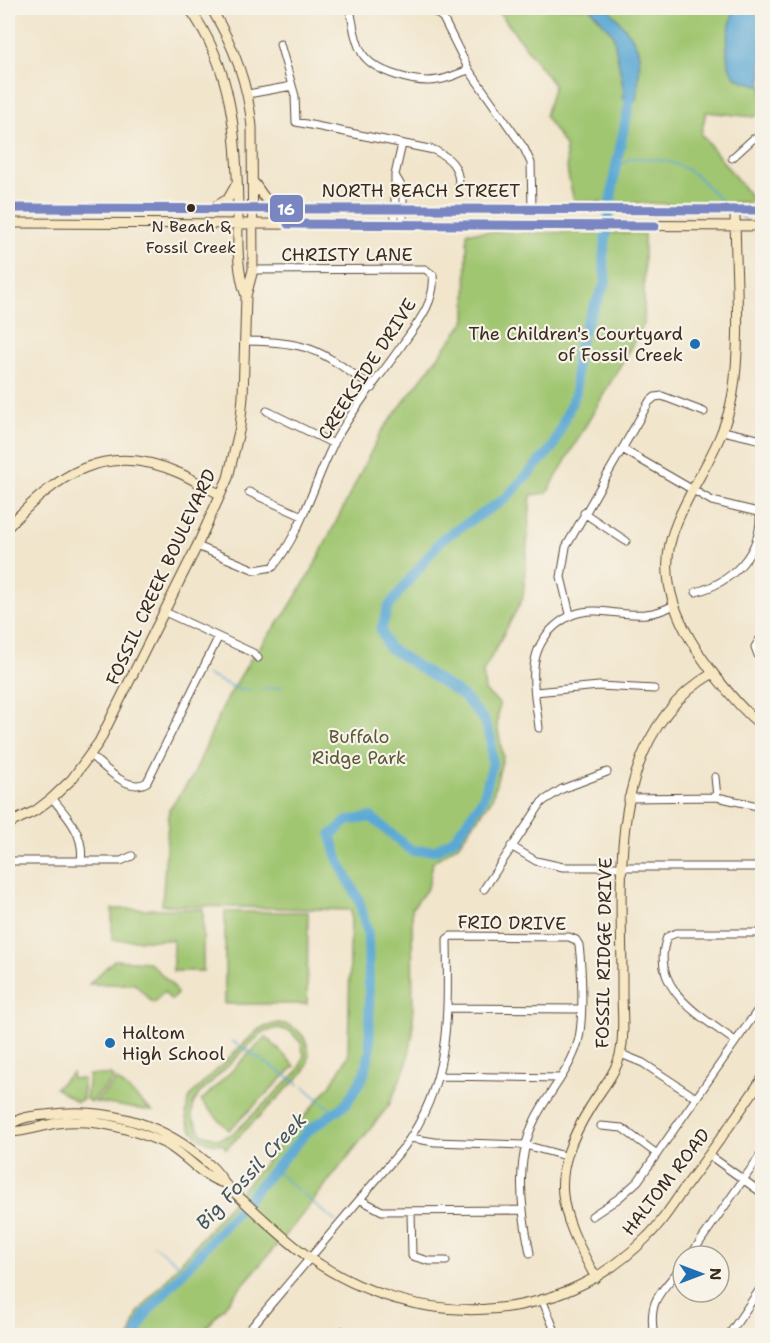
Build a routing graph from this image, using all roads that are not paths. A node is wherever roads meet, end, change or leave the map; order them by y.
1 (189, 8) edge
2 (212, 8) edge
3 (350, 8) edge
4 (430, 8) edge
5 (280, 44) dead end
6 (469, 70) junction
7 (292, 86) junction
8 (248, 94) junction
9 (762, 138) edge
10 (402, 144) junction
11 (732, 158) dead end
12 (237, 182) junction
13 (254, 182) junction
14 (459, 183) dead end
15 (8, 208) edge
16 (84, 208) junction
17 (213, 208) junction
18 (238, 208) junction
19 (255, 208) junction
20 (399, 208) junction
21 (532, 208) junction
22 (278, 209) junction
23 (735, 210) junction
24 (762, 210) edge
25 (8, 223) edge
26 (64, 223) junction
27 (238, 224) junction
28 (255, 224) junction
29 (399, 225) junction
30 (740, 226) junction
31 (762, 226) edge
32 (253, 270) junction
33 (433, 280) joint
34 (246, 296) junction
35 (245, 341) junction
36 (373, 388) junction
37 (267, 411) dead end
38 (704, 412) dead end
39 (723, 431) junction
40 (762, 441) edge
41 (334, 444) junction
42 (624, 450) junction
43 (249, 492) dead end
44 (692, 492) junction
45 (220, 494) junction
46 (584, 513) junction
47 (761, 513) edge
48 (302, 516) junction
49 (8, 527) edge
50 (626, 541) dead end
51 (197, 546) junction
52 (696, 592) dead end
53 (674, 605) junction
54 (165, 612) junction
55 (570, 614) junction
56 (762, 636) edge
57 (218, 638) junction
58 (258, 658) dead end
59 (762, 666) edge
60 (713, 673) junction
61 (654, 689) dead end
62 (535, 692) junction
63 (762, 726) edge
64 (539, 728) dead end
65 (90, 755) junction
66 (608, 772) dead end
67 (716, 777) dead end
68 (717, 797) junction
69 (52, 798) junction
70 (628, 798) junction
71 (762, 807) edge
72 (8, 824) edge
73 (511, 846) junction
74 (132, 856) dead end
75 (8, 861) edge
76 (81, 861) junction
77 (620, 867) junction
78 (762, 867) edge
79 (484, 889) dead end
80 (762, 933) edge
81 (762, 1004) edge
82 (448, 1008) junction
83 (580, 1008) junction
84 (735, 1041) junction
85 (621, 1054) junction
86 (439, 1076) junction
87 (560, 1078) junction
88 (762, 1079) edge
89 (696, 1098) junction
90 (44, 1115) junction
91 (45, 1126) junction
92 (601, 1126) dead end
93 (8, 1127) edge
94 (8, 1132) edge
95 (153, 1135) junction
96 (410, 1138) junction
97 (525, 1145) junction
98 (762, 1153) edge
99 (657, 1154) junction
100 (710, 1155) junction
101 (565, 1156) junction
102 (744, 1179) junction
103 (762, 1193) edge
104 (361, 1200) junction
105 (524, 1210) junction
106 (411, 1211) junction
107 (592, 1216) dead end
108 (698, 1244) edge
109 (530, 1252) dead end
110 (310, 1258) junction
111 (446, 1261) dead end
112 (596, 1278) junction
113 (671, 1279) edge
114 (762, 1286) edge
115 (542, 1299) junction
116 (244, 1335) edge
117 (336, 1335) edge
118 (354, 1335) edge
119 (557, 1335) edge
120 (654, 1335) edge
121 (728, 1335) edge

1 - 12 main road, FOSSIL CREEK BOULEVARD
2 - 8 main road, FOSSIL CREEK BOULEVARD
3 - 6 street
4 - 6 street
5 - 7 street
6 - 21 street
7 - 8 street
7 - 10 street
8 - 13 main road, FOSSIL CREEK BOULEVARD
9 - 11 street
10 - 14 street
10 - 20 street
12 - 17 main road
12 - 18 main road, FOSSIL CREEK BOULEVARD
13 - 19 main road, FOSSIL CREEK BOULEVARD
13 - 22 main road
15 - 16 main road, NORTH BEACH STREET
16 - 17 main road, NORTH BEACH STREET
16 - 26 main road
17 - 18 main road, NORTH BEACH STREET
18 - 19 main road, NORTH BEACH STREET
18 - 27 main road, FOSSIL CREEK BOULEVARD
19 - 22 main road, NORTH BEACH STREET
19 - 28 main road, FOSSIL CREEK BOULEVARD
20 - 21 main road, NORTH BEACH STREET
20 - 22 main road, NORTH BEACH STREET
20 - 29 street
21 - 23 main road, NORTH BEACH STREET
23 - 24 main road, NORTH BEACH STREET
23 - 30 main road
25 - 26 main road, NORTH BEACH STREET
26 - 27 main road, NORTH BEACH STREET
27 - 28 main road, NORTH BEACH STREET
27 - 34 main road, FOSSIL CREEK BOULEVARD
28 - 29 main road, NORTH BEACH STREET
28 - 32 main road, FOSSIL CREEK BOULEVARD
29 - 30 main road, NORTH BEACH STREET
30 - 31 main road, NORTH BEACH STREET
30 - 39 main road
32 - 33 street, CHRISTY LANE
32 - 34 main road, FOSSIL CREEK BOULEVARD
33 - 36 street, CREEKSIDE DRIVE
34 - 35 main road, FOSSIL CREEK BOULEVARD
35 - 36 street
35 - 45 main road, FOSSIL CREEK BOULEVARD
36 - 41 street, CREEKSIDE DRIVE
37 - 41 street
38 - 42 street
39 - 40 street
39 - 44 main road
41 - 48 street, CREEKSIDE DRIVE
42 - 44 street
42 - 46 street
43 - 48 street
44 - 47 street
44 - 53 main road
45 - 49 main road
45 - 51 main road, FOSSIL CREEK BOULEVARD
46 - 50 street
46 - 55 street
47 - 52 street
48 - 51 street, CREEKSIDE DRIVE
51 - 54 main road, FOSSIL CREEK BOULEVARD
53 - 55 street
53 - 60 main road
54 - 57 street
54 - 65 main road, FOSSIL CREEK BOULEVARD
55 - 62 street
56 - 59 street
57 - 58 street
57 - 65 street
60 - 63 main road
60 - 70 main road, FOSSIL RIDGE DRIVE
61 - 62 street
62 - 64 street
65 - 69 main road, FOSSIL CREEK BOULEVARD
66 - 73 street
67 - 68 street
68 - 70 street
68 - 71 street
69 - 72 main road, FOSSIL CREEK BOULEVARD
69 - 76 street
70 - 77 main road, FOSSIL RIDGE DRIVE
73 - 77 street
73 - 79 street
74 - 76 street
75 - 76 street
77 - 78 street
77 - 85 main road, FOSSIL RIDGE DRIVE
80 - 84 street
81 - 84 street
82 - 83 street
82 - 83 street, FRIO DRIVE
82 - 86 street
83 - 87 street, FRIO DRIVE
84 - 89 street
85 - 89 street
85 - 101 main road, FOSSIL RIDGE DRIVE
86 - 87 street
86 - 96 street
87 - 97 street, FRIO DRIVE
88 - 100 main road, HALTOM ROAD
89 - 99 street
90 - 91 main road
90 - 93 main road, HALTOM ROAD
90 - 95 main road, HALTOM ROAD
91 - 94 main road, HALTOM ROAD
91 - 95 main road, HALTOM ROAD
92 - 99 street
95 - 110 main road, HALTOM ROAD
96 - 97 street
96 - 104 street
97 - 101 street
97 - 105 street, FRIO DRIVE
98 - 102 street
99 - 107 street
100 - 102 street
100 - 112 main road, HALTOM ROAD
101 - 112 main road, FOSSIL RIDGE DRIVE
102 - 103 street
102 - 108 street
104 - 106 street
104 - 110 street
105 - 106 street
105 - 109 street, FRIO DRIVE
106 - 111 street
110 - 115 main road, HALTOM ROAD
110 - 116 street
112 - 115 main road, HALTOM ROAD
113 - 120 street
114 - 121 street
115 - 119 street
117 - 118 street

